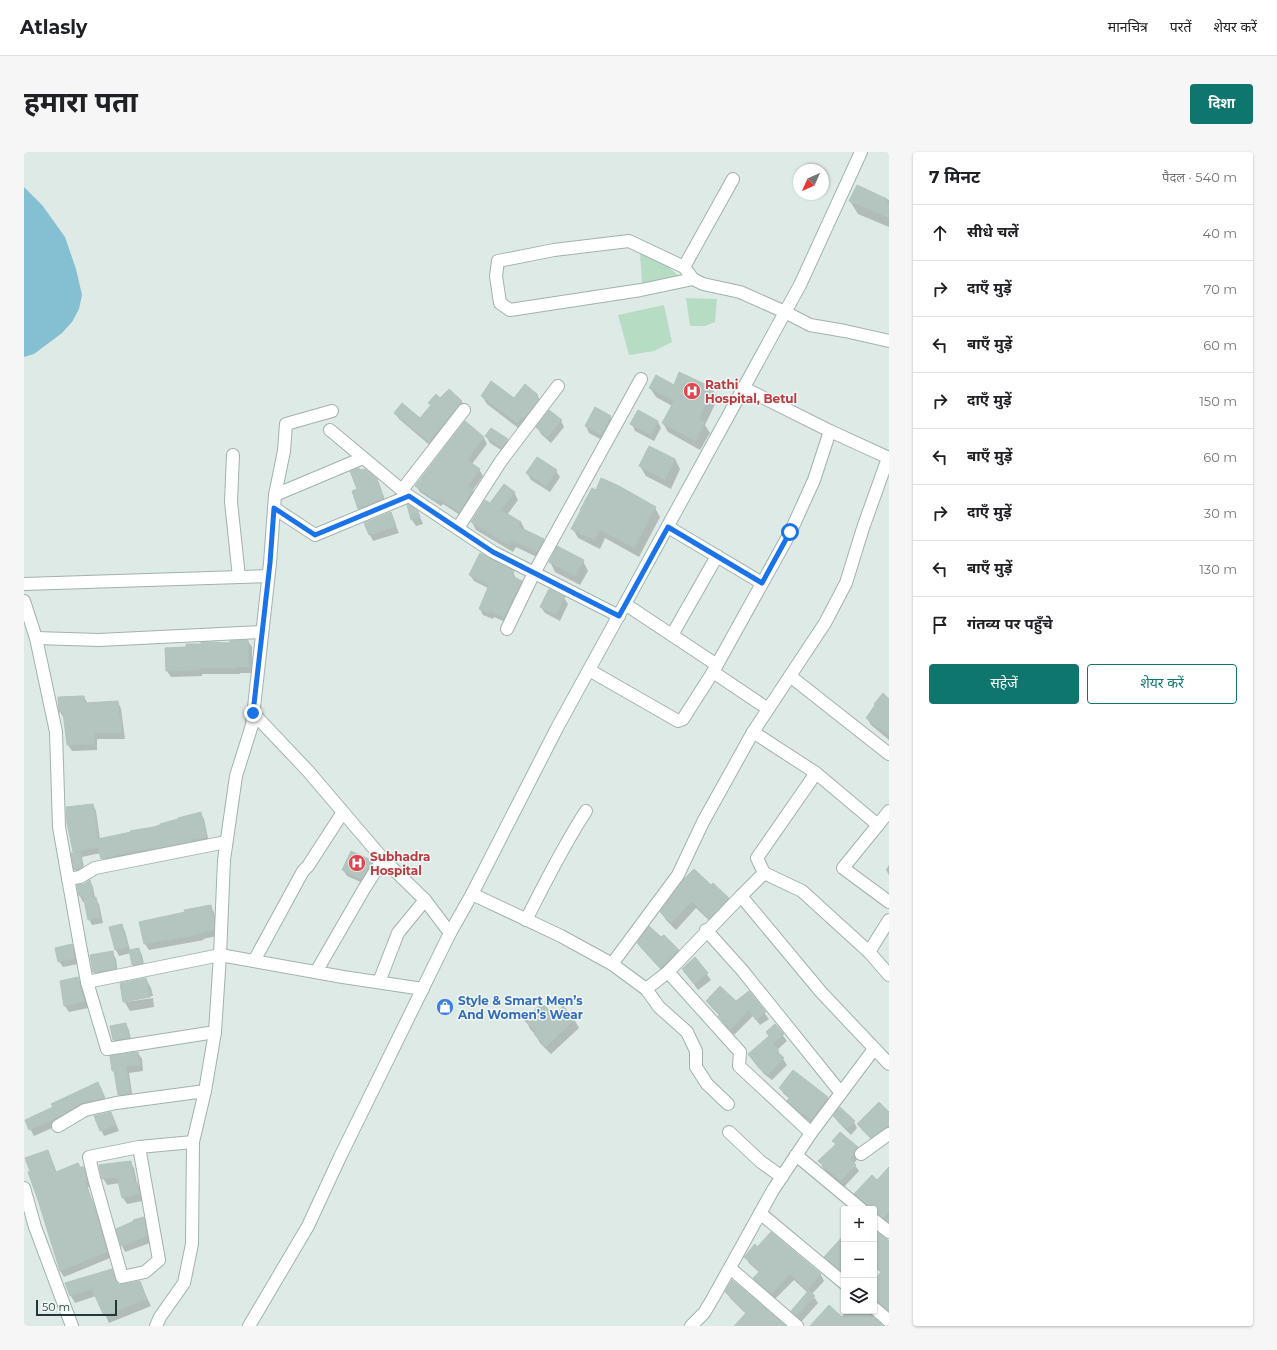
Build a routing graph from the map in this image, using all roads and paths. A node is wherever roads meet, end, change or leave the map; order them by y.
1 (861, 152) edge
2 (733, 179) dead end
3 (684, 267) junction
4 (693, 279) junction
5 (785, 312) junction
6 (889, 341) edge
7 (641, 379) dead end
8 (558, 386) dead end
9 (744, 388) junction
10 (332, 410) dead end
11 (464, 410) dead end
12 (330, 430) dead end
13 (830, 431) junction
14 (233, 455) dead end
15 (363, 458) junction
16 (888, 458) edge
17 (405, 493) junction
18 (275, 495) junction
19 (274, 508) junction
20 (668, 527) junction
21 (458, 528) junction
22 (716, 556) junction
23 (534, 572) junction
24 (268, 576) junction
25 (238, 577) junction
26 (762, 583) junction
27 (24, 584) edge
28 (24, 601) edge
29 (625, 604) junction
30 (619, 616) junction
31 (508, 629) dead end
32 (262, 632) junction
33 (672, 635) junction
34 (36, 638) junction
35 (715, 669) junction
36 (589, 670) junction
37 (790, 676) junction
38 (768, 710) junction
39 (253, 713) junction
40 (753, 732) junction
41 (889, 754) edge
42 (816, 773) junction
43 (586, 811) dead end
44 (889, 811) edge
45 (343, 812) junction
46 (878, 825) junction
47 (226, 842) junction
48 (384, 859) junction
49 (764, 873) junction
50 (68, 879) junction
51 (472, 894) junction
52 (741, 896) junction
53 (425, 900) junction
54 (889, 902) edge
55 (526, 920) junction
56 (889, 920) edge
57 (706, 930) junction
58 (450, 933) junction
59 (869, 952) junction
60 (220, 954) junction
61 (254, 961) junction
62 (612, 964) junction
63 (316, 972) junction
64 (668, 972) junction
65 (889, 975) edge
66 (87, 982) junction
67 (380, 982) junction
68 (423, 989) junction
69 (646, 989) junction
70 (215, 1032) junction
71 (874, 1049) junction
72 (889, 1064) edge
73 (205, 1091) junction
74 (840, 1093) junction
75 (728, 1104) dead end
76 (58, 1126) dead end
77 (730, 1132) dead end
78 (811, 1133) junction
79 (889, 1134) edge
80 (193, 1142) junction
81 (139, 1148) junction
82 (861, 1154) dead end
83 (796, 1155) junction
84 (782, 1177) junction
85 (24, 1188) edge
86 (857, 1206) edge
87 (760, 1214) junction
88 (877, 1222) edge
89 (889, 1232) edge
90 (730, 1268) junction
91 (841, 1281) edge
92 (877, 1311) edge
93 (889, 1321) edge
94 (72, 1326) edge
95 (156, 1326) edge
96 (249, 1326) edge
97 (691, 1326) edge
98 (797, 1326) edge

1 - 5 street
2 - 3 street
3 - 4 street
3 - 4 street
4 - 5 street
5 - 6 street
5 - 9 street
7 - 23 street
8 - 21 street
9 - 13 street
9 - 20 street
10 - 18 street
11 - 17 street
12 - 15 street
13 - 16 street
13 - 26 street
14 - 25 street
15 - 17 street
15 - 18 street
16 - 37 street
17 - 19 street
17 - 21 street
18 - 19 street
19 - 24 street
20 - 22 street
20 - 29 street
21 - 23 street
22 - 26 street
22 - 33 street
23 - 30 street
23 - 31 street
24 - 25 street
24 - 32 street
25 - 27 street
26 - 35 street
28 - 34 street
29 - 30 street
29 - 33 street
30 - 36 street
32 - 34 street
32 - 39 street
33 - 35 street
34 - 50 street
35 - 36 street
35 - 38 street
36 - 51 street
37 - 38 street
37 - 41 street
38 - 40 street
39 - 45 street
39 - 47 street
40 - 42 street
40 - 62 street
42 - 46 street
42 - 49 street
43 - 55 street
44 - 46 street
45 - 48 street
45 - 61 street
46 - 54 street
47 - 50 street
47 - 60 street
48 - 53 street
48 - 63 street
49 - 52 street
49 - 59 street
50 - 66 street
51 - 55 street
51 - 58 street
52 - 57 street
52 - 71 street
53 - 58 street
53 - 67 street
55 - 62 street
56 - 59 street
57 - 64 street
57 - 74 street
58 - 68 street
59 - 65 street
60 - 61 street
60 - 66 street
60 - 70 street
61 - 63 street
62 - 69 street
63 - 67 street
64 - 69 street
64 - 78 street
66 - 70 street
67 - 68 street
68 - 96 street
69 - 75 street
70 - 73 street
71 - 72 street
71 - 74 street
73 - 76 street
73 - 80 street
74 - 78 street
77 - 84 street
78 - 83 street
79 - 82 street
80 - 81 street
80 - 95 street
81 - 81 street
83 - 84 street
83 - 86 street
84 - 87 street
85 - 94 street
87 - 90 street
87 - 91 street
88 - 89 street
90 - 97 street
90 - 98 street
92 - 93 street

